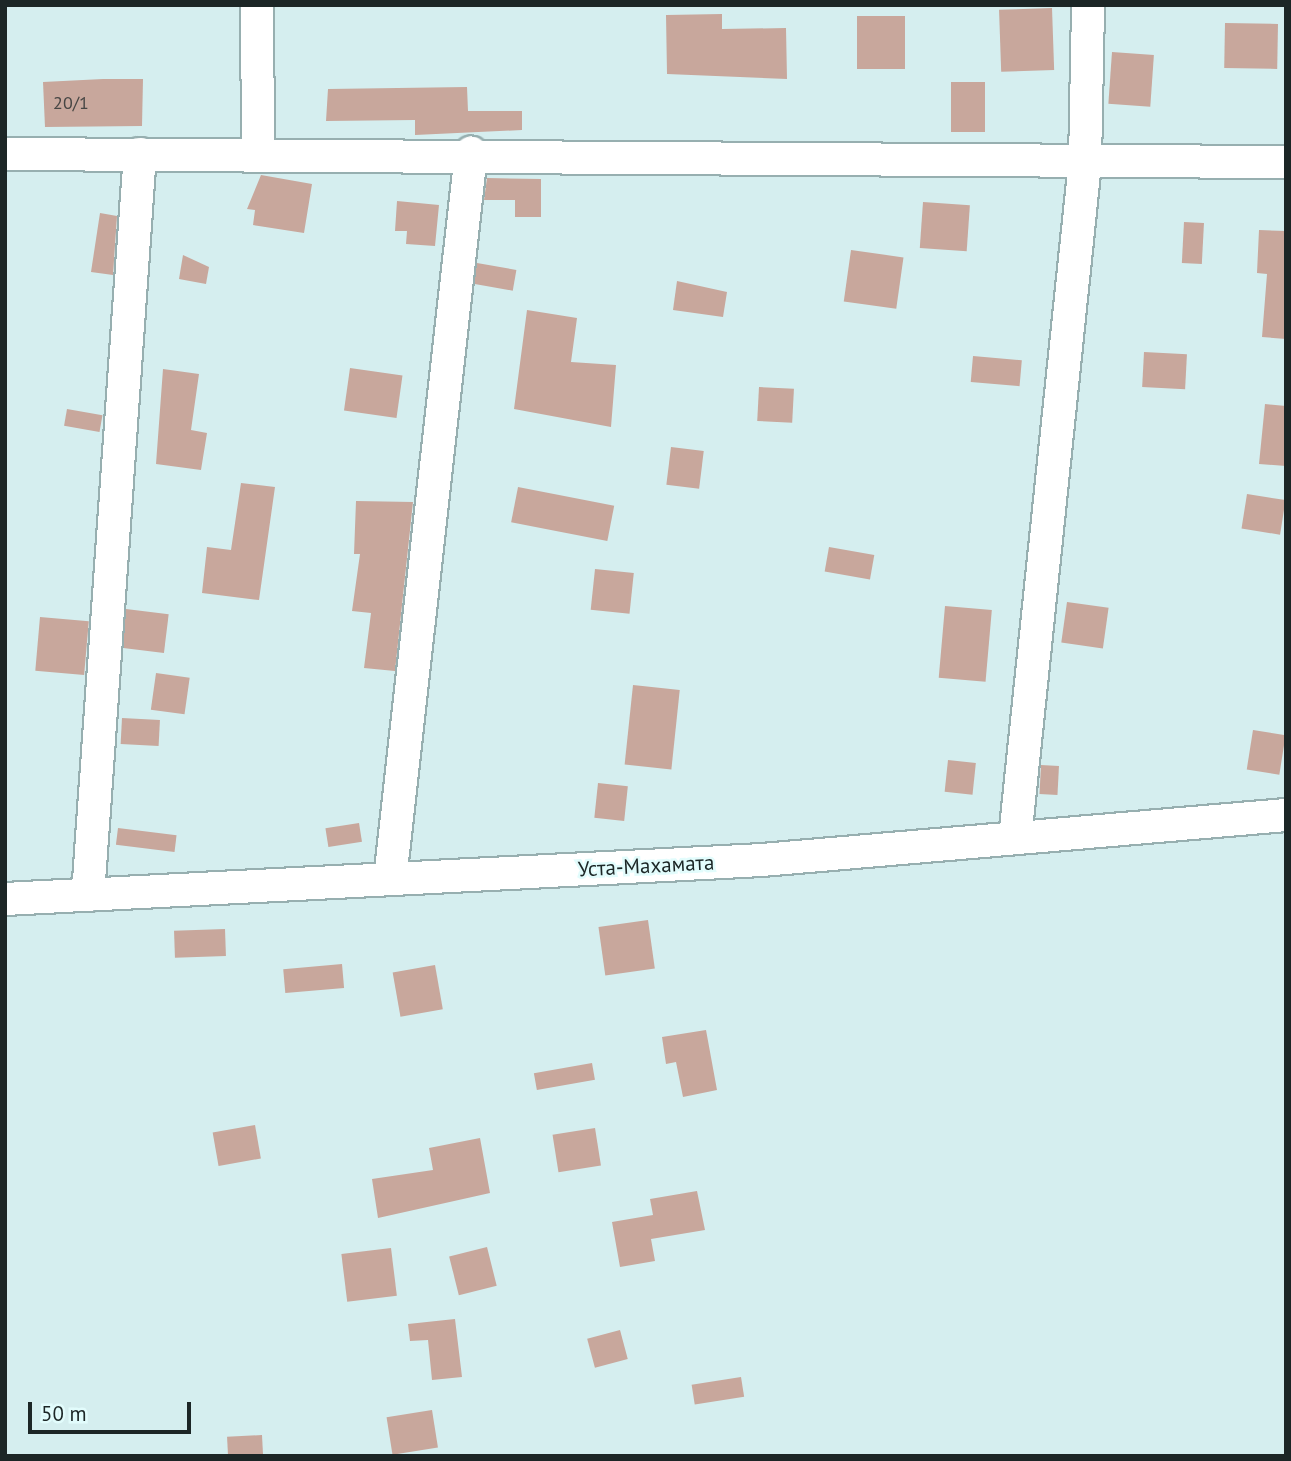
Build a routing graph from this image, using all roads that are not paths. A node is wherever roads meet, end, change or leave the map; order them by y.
1 (257, 5) edge
2 (1088, 5) edge
3 (140, 153) junction
4 (258, 153) junction
5 (471, 153) junction
6 (5, 154) edge
7 (1286, 162) edge
8 (1085, 163) junction
9 (1286, 815) edge
10 (1014, 838) junction
11 (390, 879) junction
12 (88, 895) junction
13 (5, 899) edge

1 - 4 street
2 - 8 street
3 - 4 street
3 - 6 street
3 - 12 street
4 - 5 street
5 - 8 street
5 - 11 street
7 - 8 street
8 - 10 street
9 - 10 street, Уста-Махамата
10 - 11 street, Уста-Махамата
11 - 12 street, Уста-Махамата
12 - 13 street, Уста-Махамата

